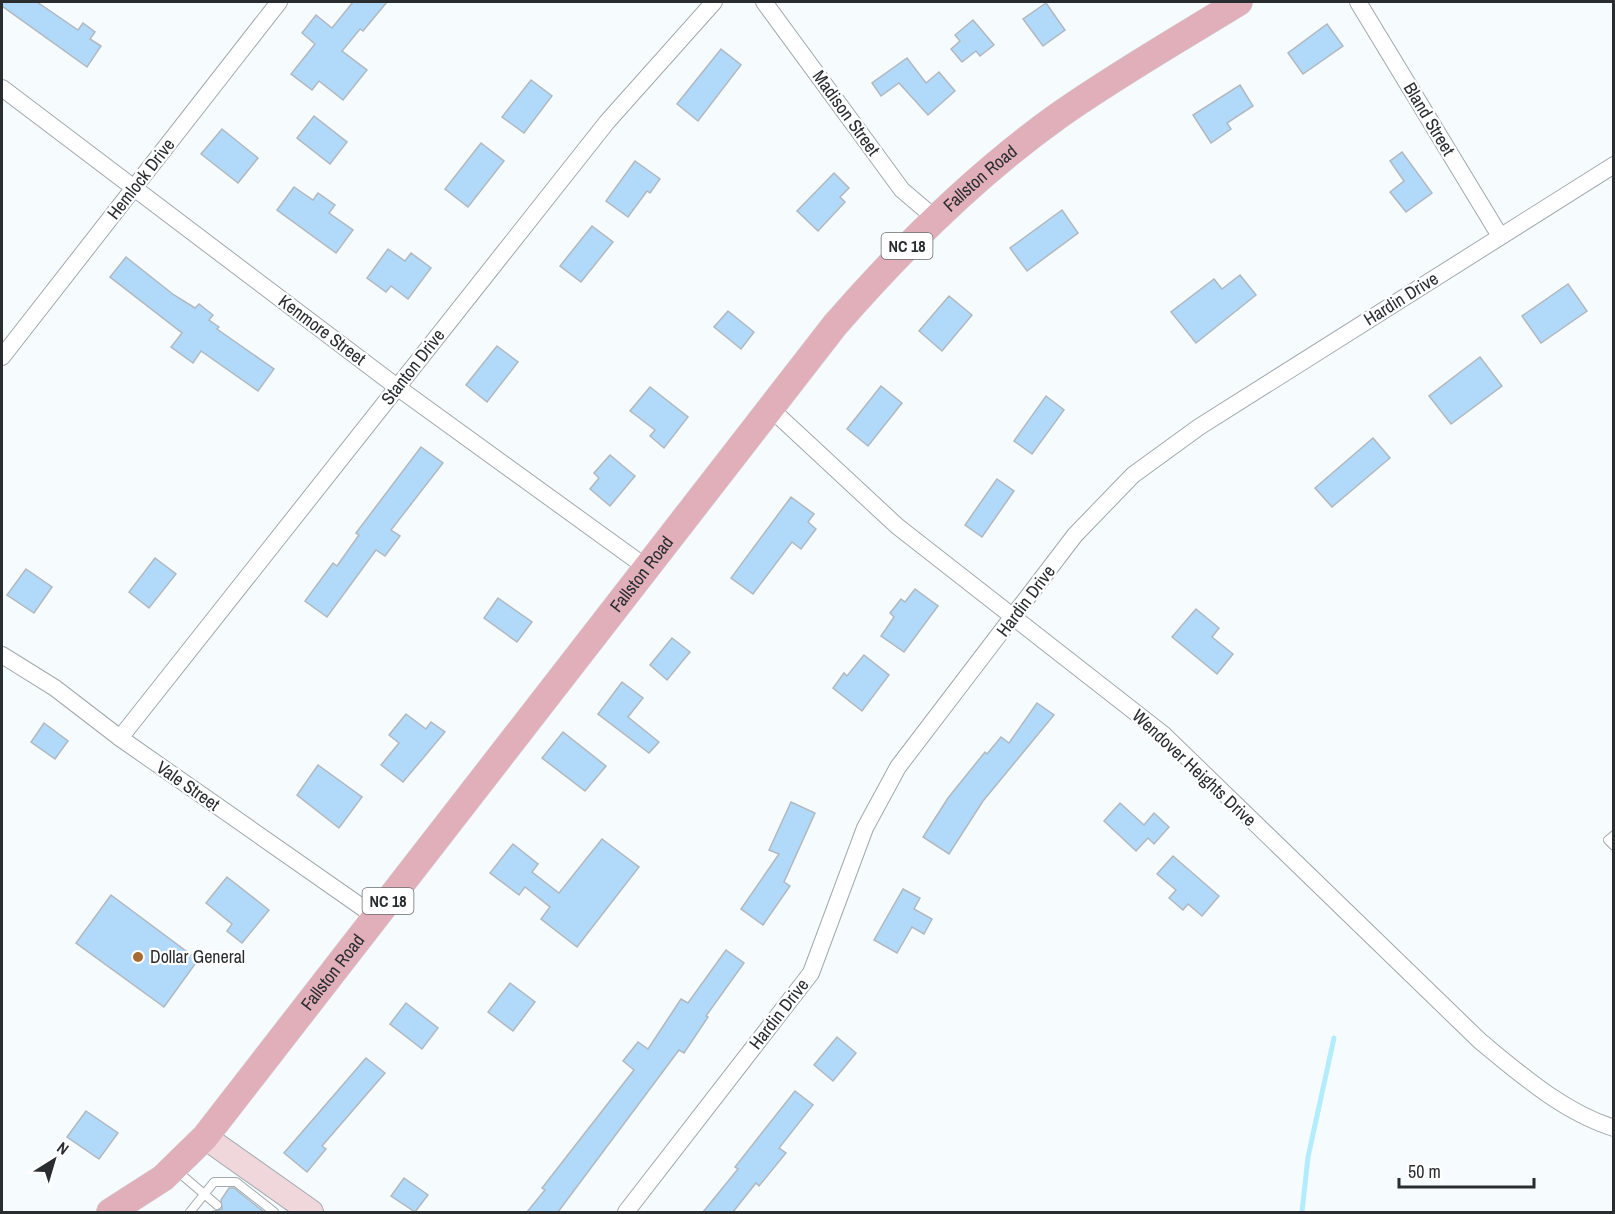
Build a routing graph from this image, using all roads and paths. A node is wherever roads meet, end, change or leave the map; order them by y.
1 (279, 2) edge
2 (714, 2) edge
3 (764, 2) edge
4 (1239, 2) edge
5 (1358, 2) edge
6 (2, 88) edge
7 (1614, 165) edge
8 (134, 188) junction
9 (935, 218) junction
10 (1500, 236) junction
11 (2, 357) edge
12 (397, 387) junction
13 (770, 408) junction
14 (647, 568) junction
15 (1014, 617) junction
16 (2, 655) edge
17 (120, 738) junction
18 (1614, 835) edge
19 (1614, 846) edge
20 (376, 916) junction
21 (1614, 1128) edge
22 (205, 1137) junction
23 (174, 1168) junction
24 (268, 1194) junction
25 (203, 1196) junction
26 (217, 1205) dead end
27 (126, 1206) edge
28 (190, 1212) edge
29 (274, 1212) edge
30 (311, 1212) edge
31 (626, 1212) edge

1 - 8 street, Hemlock Drive
2 - 12 street, Stanton Drive
3 - 9 street, Madison Street
4 - 9 main road, Fallston Road / NC 18
5 - 10 street, Bland Street
6 - 8 street, Kenmore Street
7 - 10 street, Hardin Drive
8 - 11 street, Hemlock Drive
8 - 12 street, Kenmore Street
9 - 13 main road, Fallston Road / NC 18
10 - 15 street, Hardin Drive
12 - 14 street, Kenmore Street
12 - 17 street, Stanton Drive
13 - 14 main road, Fallston Road / NC 18
13 - 15 street, Wendover Heights Drive
14 - 20 main road, Fallston Road / NC 18
15 - 21 street, Wendover Heights Drive
15 - 31 street, Hardin Drive
16 - 17 street, Vale Street
17 - 20 street, Vale Street
18 - 19 lane
20 - 22 main road, Fallston Road / NC 18
22 - 23 main road, Fallston Road / NC 18
22 - 24 main road
23 - 25 lane
23 - 27 main road, Fallston Road / NC 18
24 - 25 lane
24 - 29 lane
24 - 30 main road
25 - 26 lane
25 - 28 lane

